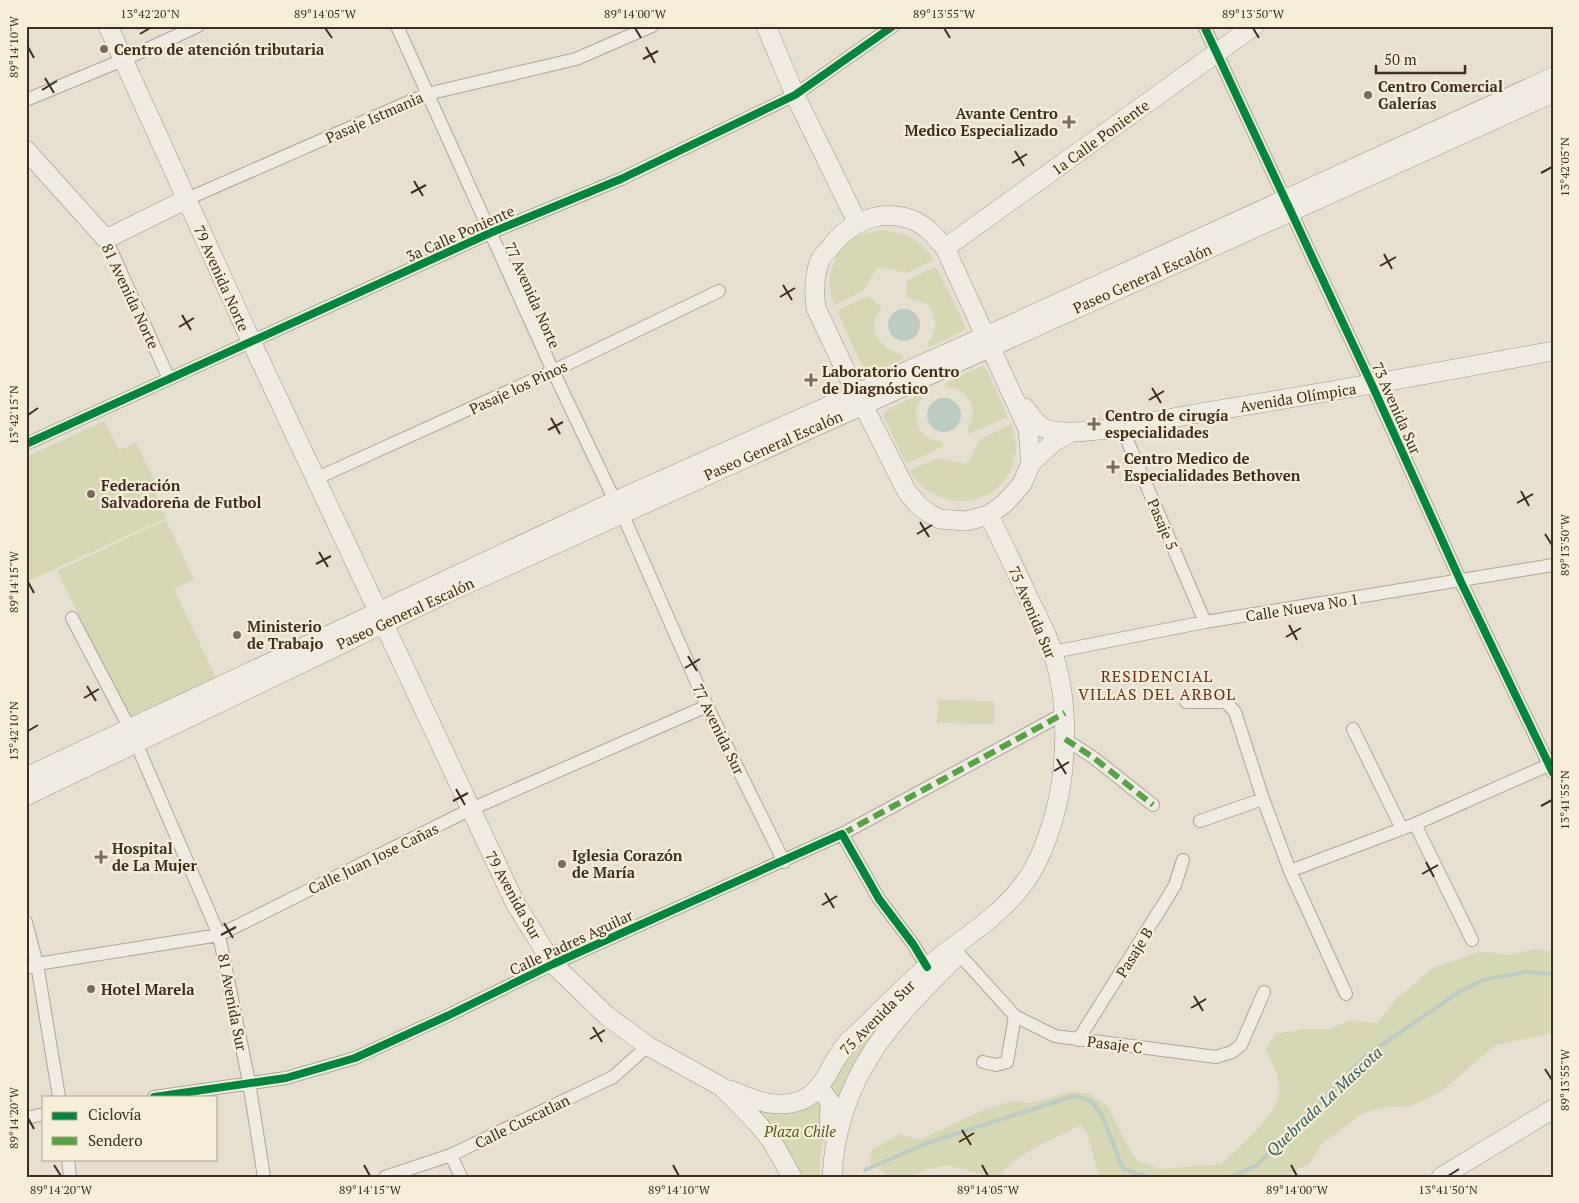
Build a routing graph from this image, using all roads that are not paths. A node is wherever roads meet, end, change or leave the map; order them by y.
1 (108, 26) edge
2 (198, 26) edge
3 (397, 26) edge
4 (652, 26) edge
5 (766, 26) edge
6 (893, 26) edge
7 (1204, 26) edge
8 (1254, 26) edge
9 (1217, 53) junction
10 (123, 60) junction
11 (1553, 77) edge
12 (1553, 93) edge
13 (427, 94) junction
14 (795, 95) junction
15 (26, 100) edge
16 (26, 150) edge
17 (186, 199) junction
18 (1288, 205) junction
19 (857, 222) junction
20 (490, 233) junction
21 (106, 240) junction
22 (945, 248) junction
23 (719, 291) dead end
24 (989, 342) junction
25 (252, 343) junction
26 (1553, 350) edge
27 (553, 371) junction
28 (169, 379) junction
29 (1372, 385) junction
30 (1013, 396) junction
31 (860, 399) junction
32 (1121, 426) junction
33 (1072, 432) junction
34 (26, 443) edge
35 (1031, 463) junction
36 (315, 479) junction
37 (618, 507) junction
38 (989, 514) junction
39 (1553, 565) edge
40 (1461, 582) junction
41 (380, 617) junction
42 (72, 618) dead end
43 (1205, 622) junction
44 (1053, 652) junction
45 (1186, 702) dead end
46 (707, 706) junction
47 (1065, 713) junction
48 (1353, 729) dead end
49 (133, 737) junction
50 (1066, 739) junction
51 (1551, 766) edge
52 (26, 776) edge
53 (26, 796) edge
54 (1263, 799) junction
55 (1153, 805) dead end
56 (469, 810) junction
57 (1200, 821) dead end
58 (1416, 824) junction
59 (1402, 829) junction
60 (842, 834) junction
61 (1183, 860) dead end
62 (784, 862) junction
63 (1290, 871) junction
64 (26, 922) edge
65 (980, 928) junction
66 (219, 935) junction
67 (1472, 940) dead end
68 (959, 954) junction
69 (553, 964) junction
70 (31, 966) edge
71 (926, 967) junction
72 (1264, 992) dead end
73 (1346, 994) dead end
74 (1015, 1016) junction
75 (1078, 1040) junction
76 (648, 1046) junction
77 (983, 1062) dead end
78 (249, 1082) junction
79 (722, 1087) junction
80 (819, 1087) junction
81 (59, 1096) edge
82 (160, 1096) edge
83 (1553, 1109) edge
84 (42, 1114) edge
85 (26, 1118) edge
86 (451, 1155) junction
87 (68, 1160) edge
88 (70, 1177) edge
89 (264, 1177) edge
90 (385, 1177) edge
91 (461, 1177) edge
92 (792, 1177) edge
93 (824, 1177) edge
94 (832, 1177) edge
95 (1441, 1177) edge

1 - 10 main road, 79 Avenida Norte
2 - 10 street
3 - 13 street, 77 Avenida Norte
4 - 13 street, Pasaje Istmania
5 - 14 main road
6 - 14 street, 3a Calle Poniente
7 - 9 street, 73 Avenida Sur
8 - 9 main road, 1a Calle Poniente
9 - 18 street, 73 Avenida Sur
9 - 22 main road, 1a Calle Poniente
10 - 15 street
10 - 17 main road, 79 Avenida Norte
11 - 18 main road, Paseo General Escalón
12 - 18 main road, Paseo General Escalón
13 - 17 street, Pasaje Istmania
13 - 20 street, 77 Avenida Norte
14 - 19 main road
14 - 20 street, 3a Calle Poniente
16 - 21 main road, 81 Avenida Norte
17 - 21 main road, Pasaje Istmania
17 - 25 main road, 79 Avenida Norte
18 - 24 main road, Paseo General Escalón
18 - 29 street, 73 Avenida Sur
19 - 22 main road
19 - 31 main road
20 - 25 street, 3a Calle Poniente
20 - 27 street, 77 Avenida Norte
21 - 28 street, 81 Avenida Norte
22 - 24 main road
23 - 27 street, Pasaje los Pinos
24 - 30 main road
24 - 31 main road, Paseo General Escalón
25 - 28 street, 3a Calle Poniente
25 - 36 main road, 79 Avenida Norte
26 - 29 main road, Avenida Olímpica
27 - 36 street, Pasaje los Pinos
27 - 37 street, 77 Avenida Norte
28 - 34 street, 3a Calle Poniente
29 - 32 main road, Avenida Olímpica
29 - 40 street, 73 Avenida Sur
30 - 33 main road, Avenida Olímpica
30 - 35 main road
31 - 37 main road, Paseo General Escalón
31 - 38 main road
32 - 33 main road, Avenida Olímpica
32 - 43 street, Pasaje 5
33 - 35 main road, Avenida Olímpica
35 - 38 main road
36 - 41 main road, 79 Avenida Norte
37 - 41 main road, Paseo General Escalón
37 - 46 street, 77 Avenida Sur
38 - 44 main road, 75 Avenida Sur
39 - 40 street, Calle Nueva No 1
40 - 43 street, Calle Nueva No 1
40 - 51 street, 73 Avenida Sur
41 - 49 main road, Paseo General Escalón
41 - 56 main road, 79 Avenida Sur
42 - 49 street, 81 Avenida Sur
43 - 44 street, Calle Nueva No 1
44 - 47 main road, 75 Avenida Sur
45 - 54 street
46 - 56 street, Calle Juan Jose Cañas
46 - 62 street, 77 Avenida Sur
47 - 50 main road, 75 Avenida Sur
47 - 60 street, Calle Padres Aguilar
48 - 59 street
49 - 52 main road, Paseo General Escalón
49 - 53 main road, Paseo General Escalón
49 - 66 street, 81 Avenida Sur
50 - 55 street
50 - 65 main road, 75 Avenida Sur
51 - 58 street
54 - 57 street
54 - 63 street
56 - 66 street, Calle Juan Jose Cañas
56 - 69 main road, 79 Avenida Sur
58 - 59 street
58 - 67 street
59 - 63 street
60 - 62 street, Calle Padres Aguilar
60 - 71 street
61 - 75 street, Pasaje B
62 - 69 street, Calle Padres Aguilar
63 - 73 street
64 - 70 street
65 - 68 main road, 75 Avenida Sur
65 - 71 main road, 75 Avenida Sur
66 - 70 street, Calle Juan Jose Cañas
66 - 78 street, 81 Avenida Sur
68 - 74 street, Pasaje C
68 - 94 main road, 75 Avenida Sur
69 - 76 main road, 79 Avenida Sur
69 - 78 street, Calle Padres Aguilar
70 - 81 street
71 - 80 main road, 75 Avenida Sur
72 - 75 street, Pasaje C
74 - 75 street, Pasaje C
74 - 77 street
76 - 79 main road, 79 Avenida Sur
76 - 86 street, Calle Cuscatlan
78 - 82 street, Calle Padres Aguilar
78 - 89 street, 81 Avenida Sur
79 - 80 main road, 75 Avenida Sur
79 - 92 main road, 79 Avenida Sur
80 - 93 main road
83 - 95 main road
84 - 85 street
86 - 90 street, Calle Cuscatlan
86 - 91 street
87 - 88 street

